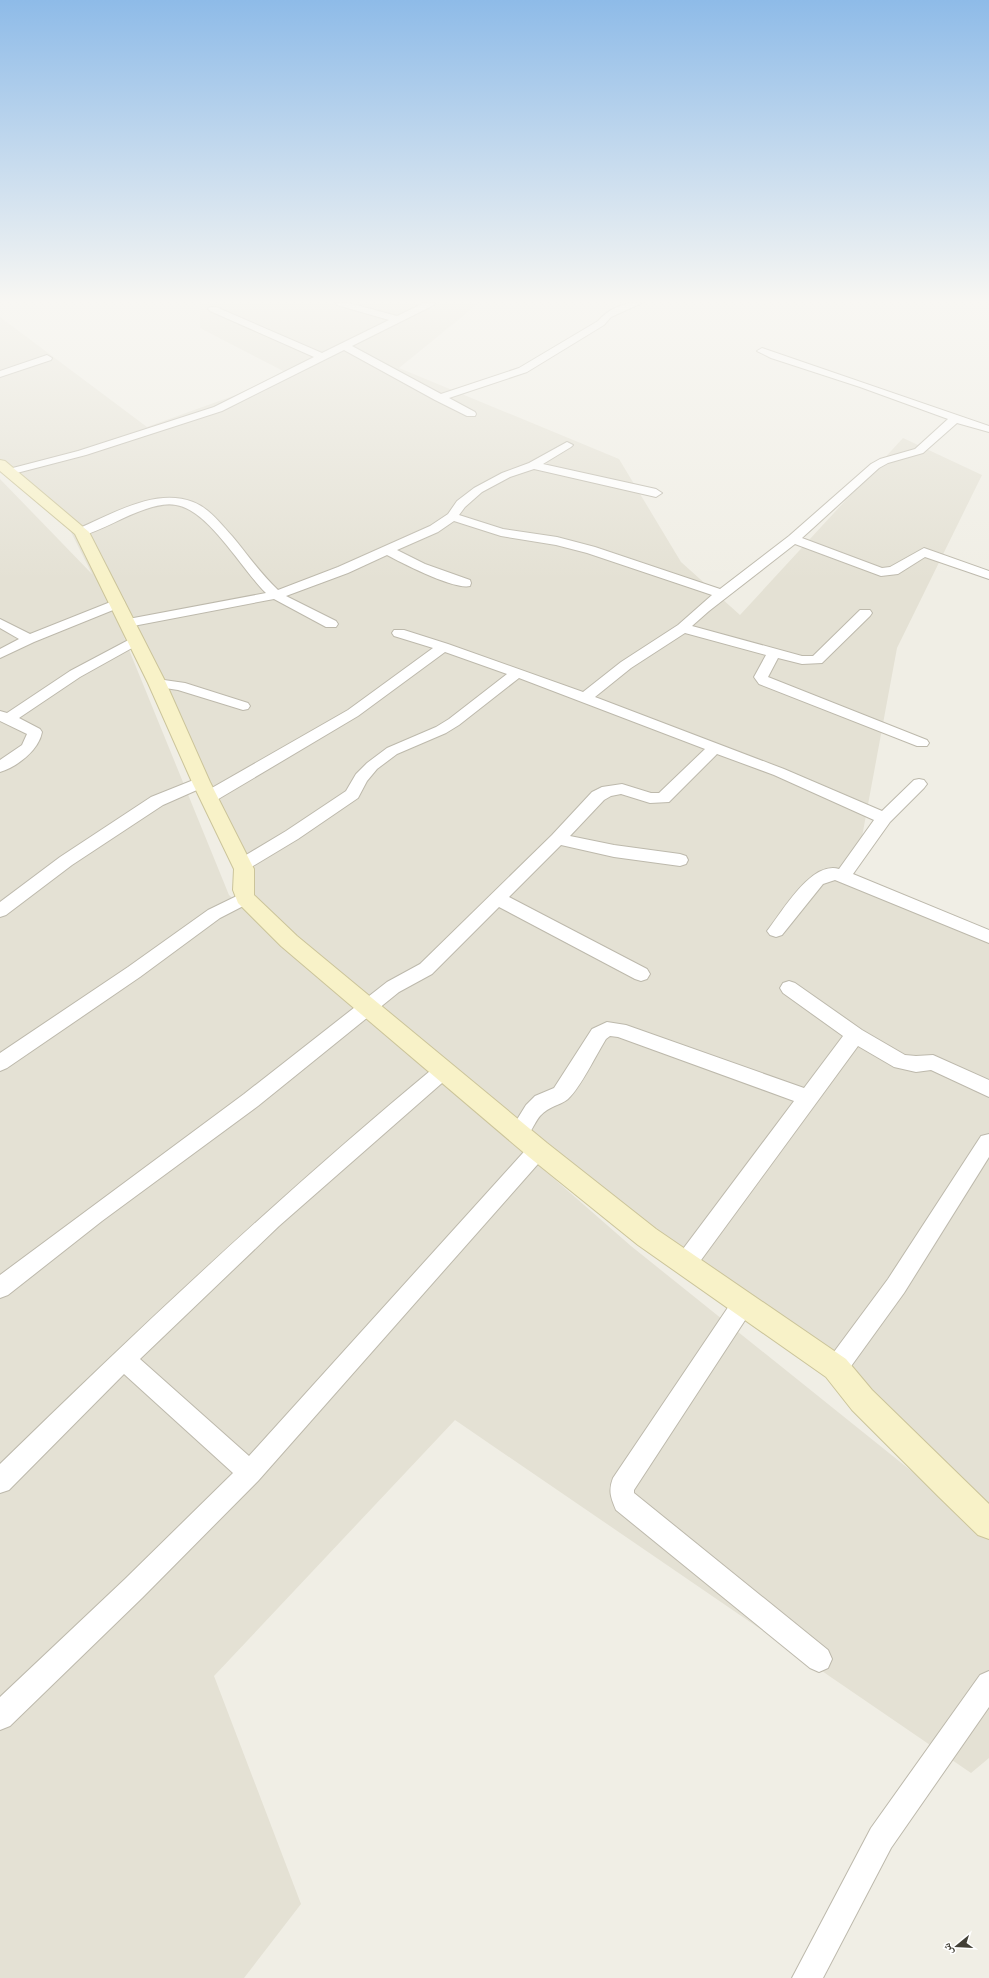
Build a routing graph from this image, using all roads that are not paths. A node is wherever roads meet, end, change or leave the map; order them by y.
1 (245, 395) edge
2 (434, 395) edge
3 (447, 395) edge
4 (892, 395) edge
5 (439, 398) junction
6 (471, 414) dead end
7 (955, 419) junction
8 (989, 429) edge
9 (567, 445) dead end
10 (533, 465) junction
11 (6, 473) edge
12 (656, 493) dead end
13 (452, 517) junction
14 (81, 532) junction
15 (792, 539) junction
16 (387, 550) junction
17 (989, 575) edge
18 (465, 583) dead end
19 (276, 594) junction
20 (722, 594) junction
21 (118, 603) junction
22 (865, 613) dead end
23 (0, 623) edge
24 (331, 624) dead end
25 (683, 628) junction
26 (132, 632) junction
27 (399, 634) dead end
28 (29, 639) junction
29 (443, 647) junction
30 (774, 653) junction
31 (0, 654) edge
32 (517, 673) junction
33 (157, 683) junction
34 (585, 698) junction
35 (243, 706) dead end
36 (4, 717) edge
37 (922, 743) dead end
38 (715, 748) junction
39 (0, 767) edge
40 (919, 784) dead end
41 (205, 790) junction
42 (884, 818) junction
43 (558, 840) junction
44 (680, 860) dead end
45 (242, 865) junction
46 (843, 876) junction
47 (245, 898) junction
48 (498, 899) junction
49 (0, 911) edge
50 (776, 931) dead end
51 (989, 937) edge
52 (641, 974) dead end
53 (789, 988) dead end
54 (367, 1007) junction
55 (855, 1035) junction
56 (0, 1063) edge
57 (443, 1071) junction
58 (989, 1089) edge
59 (808, 1098) junction
60 (518, 1134) junction
61 (989, 1141) edge
62 (538, 1150) junction
63 (685, 1264) junction
64 (0, 1288) edge
65 (743, 1304) junction
66 (123, 1358) junction
67 (836, 1368) junction
68 (250, 1473) junction
69 (0, 1481) edge
70 (989, 1524) edge
71 (819, 1659) dead end
72 (989, 1684) edge
73 (0, 1716) edge
74 (807, 1978) edge

1 - 11 street
2 - 5 street
3 - 5 street
4 - 7 street
5 - 6 street
7 - 8 street
7 - 15 street
9 - 10 street
10 - 12 street
10 - 13 street
11 - 14 street
13 - 16 street
13 - 20 street
14 - 19 street
14 - 21 street
15 - 17 street
15 - 20 street
16 - 18 street
16 - 19 street
19 - 24 street
19 - 26 street
20 - 25 street
21 - 26 street
21 - 28 street
22 - 30 street
23 - 28 street
25 - 30 street
25 - 34 street
26 - 33 street
26 - 36 street
27 - 29 street
28 - 31 street
29 - 32 street
29 - 41 street
30 - 37 street
32 - 34 street
32 - 45 street
33 - 35 street
33 - 41 street
34 - 38 street
36 - 39 street
38 - 42 street
38 - 43 street
40 - 42 street
41 - 45 street
41 - 49 street
42 - 46 street
43 - 44 street
43 - 48 street
45 - 47 street
46 - 50 street
46 - 51 street
47 - 54 street
47 - 56 street
48 - 52 street
48 - 54 street
53 - 55 street
54 - 57 street
54 - 64 street
55 - 58 street
55 - 59 street
57 - 60 street
57 - 66 street
59 - 60 street
59 - 63 street
60 - 62 street
61 - 67 street
62 - 63 street
62 - 68 street
63 - 65 street
65 - 67 street
65 - 71 street
66 - 68 street
66 - 69 street
67 - 70 street
68 - 73 street
72 - 74 street

